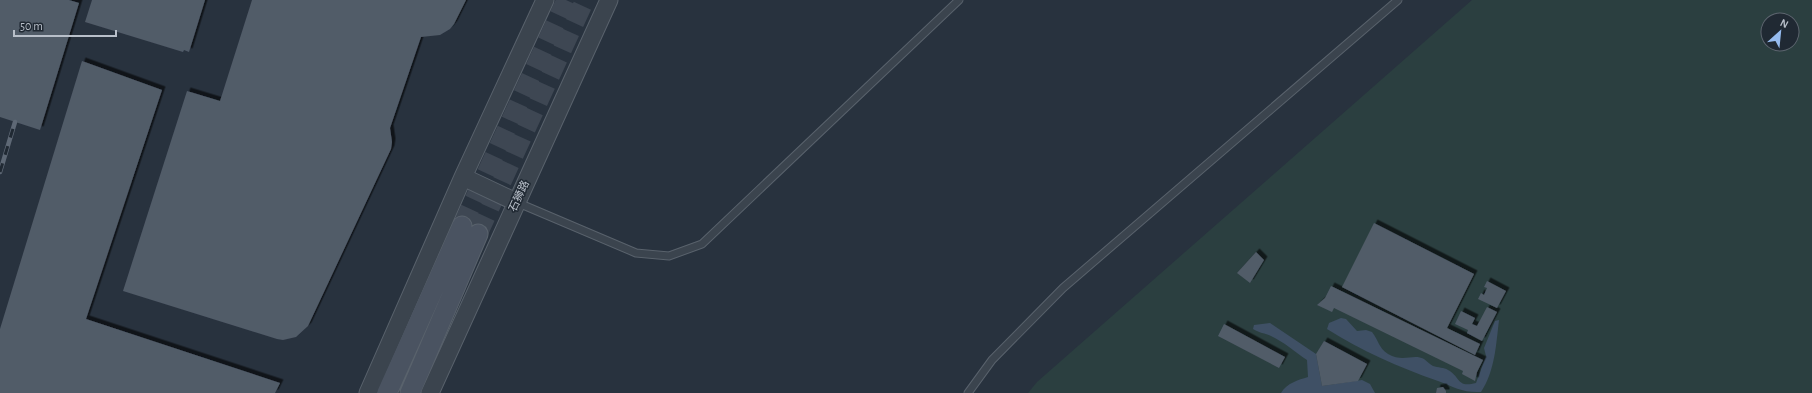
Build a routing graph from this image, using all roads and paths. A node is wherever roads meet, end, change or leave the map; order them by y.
1 (544, 0) edge
2 (609, 0) edge
3 (959, 0) edge
4 (1398, 0) edge
5 (463, 177) junction
6 (516, 202) junction
7 (368, 393) edge
8 (387, 393) edge
9 (410, 393) edge
10 (430, 393) edge
11 (968, 393) edge

1 - 5 street
2 - 6 street, 石狮路
3 - 6 lane
4 - 11 lane
5 - 6 street
5 - 7 street
6 - 10 street, 石狮路
8 - 9 main road

